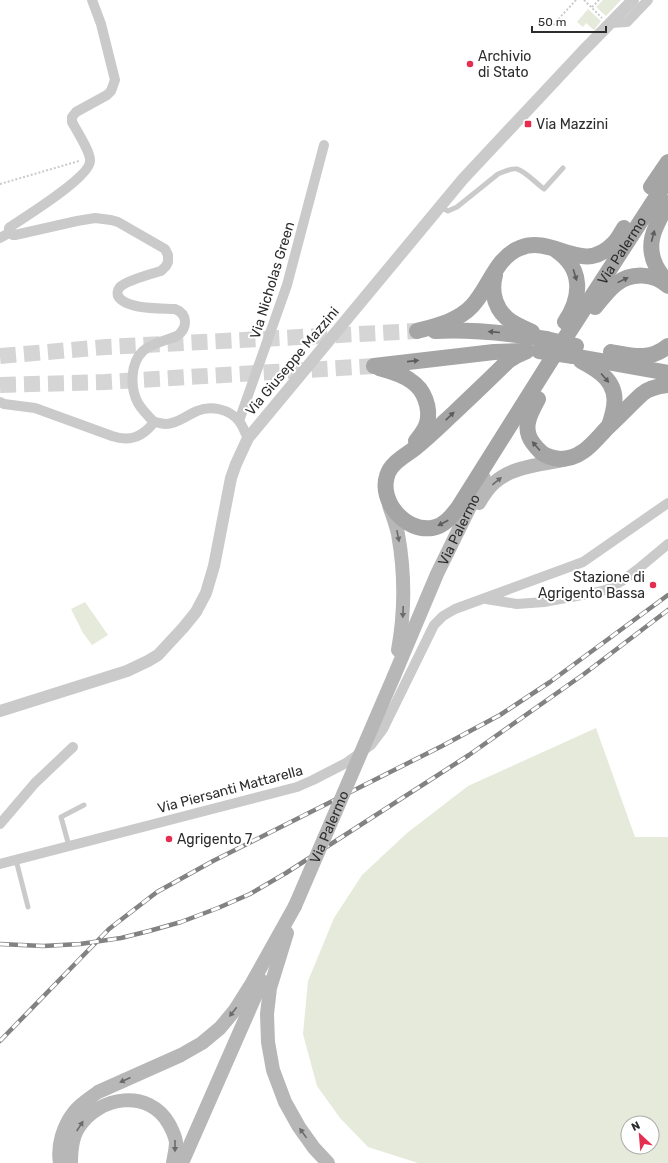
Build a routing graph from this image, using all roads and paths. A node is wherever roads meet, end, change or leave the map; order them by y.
1 (92, 0) edge
2 (576, 0) edge
3 (584, 0) edge
4 (599, 0) edge
5 (633, 0) edge
6 (648, 0) edge
7 (592, 7) junction
8 (610, 23) junction
9 (553, 25) dead end
10 (324, 145) dead end
11 (90, 158) junction
12 (668, 162) edge
13 (563, 168) dead end
14 (668, 179) edge
15 (0, 184) edge
16 (668, 203) edge
17 (440, 207) junction
18 (4, 235) edge
19 (550, 248) junction
20 (497, 269) junction
21 (668, 285) edge
22 (668, 346) edge
23 (543, 348) junction
24 (574, 351) junction
25 (668, 372) edge
26 (668, 385) edge
27 (527, 399) junction
28 (0, 402) edge
29 (239, 421) junction
30 (154, 422) junction
31 (608, 427) junction
32 (505, 434) junction
33 (248, 438) junction
34 (571, 458) junction
35 (400, 460) junction
36 (388, 500) junction
37 (668, 502) edge
38 (668, 544) edge
39 (450, 546) junction
40 (484, 598) junction
41 (394, 676) junction
42 (0, 711) edge
43 (73, 747) dead end
44 (84, 805) dead end
45 (0, 824) edge
46 (69, 846) junction
47 (16, 860) junction
48 (0, 864) edge
49 (295, 906) junction
50 (28, 907) dead end
51 (60, 1163) edge
52 (71, 1163) edge
53 (173, 1163) edge
54 (182, 1163) edge
55 (328, 1163) edge

1 - 11 street
2 - 9 path
3 - 7 path
4 - 7 path
5 - 8 street, Via Giuseppe Mazzini
6 - 8 street
7 - 8 path
8 - 17 street, Via Giuseppe Mazzini
10 - 29 street, Via Nicholas Green
11 - 15 path
11 - 18 street
12 - 19 main road
13 - 17 lane
14 - 23 main road, Via Palermo
21 -> 16 main road
17 - 33 street, Via Giuseppe Mazzini
18 - 30 street
19 - 20 main road
19 -> 27 main road
20 - 23 main road
23 -> 20 main road
23 -> 21 main road
22 - 24 main road
23 - 24 main road, bridge
23 - 27 main road, Via Palermo
34 -> 23 main road
35 -> 23 main road
35 -> 23 main road
24 - 25 main road
24 -> 31 main road
26 - 31 main road
27 - 32 main road, Via Palermo
28 - 30 street
29 - 30 street
29 - 33 street
31 - 34 main road
32 -> 36 main road
32 - 39 main road, Via Palermo
33 - 42 street, Via Giuseppe Mazzini
39 -> 34 main road
35 - 36 main road
36 -> 41 main road
37 - 40 street, Via Piersanti Mattarella
38 - 40 street
39 - 41 main road, Via Palermo
40 - 46 street, Via Piersanti Mattarella
41 - 49 main road, Via Palermo, bridge
43 - 45 street
44 - 46 lane
46 - 47 street, Via Piersanti Mattarella
47 - 48 street, Via Piersanti Mattarella
47 - 50 lane
49 -> 51 main road
49 - 54 main road
55 -> 49 main road
52 -> 53 main road

